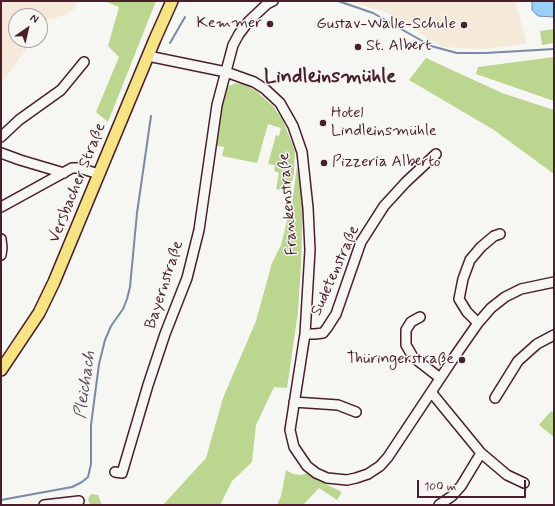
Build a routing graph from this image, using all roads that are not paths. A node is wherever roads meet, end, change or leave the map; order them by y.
1 (172, 1) edge
2 (273, 1) edge
3 (148, 56) junction
4 (84, 62) dead end
5 (226, 72) junction
6 (1, 137) edge
7 (1, 153) edge
8 (436, 154) dead end
9 (64, 173) junction
10 (98, 174) junction
11 (1, 207) edge
12 (500, 234) dead end
13 (1, 239) edge
14 (1, 255) edge
15 (554, 282) edge
16 (420, 318) dead end
17 (478, 323) junction
18 (305, 334) junction
19 (554, 335) edge
20 (3, 364) edge
21 (440, 378) junction
22 (431, 392) junction
23 (495, 398) dead end
24 (294, 402) junction
25 (356, 412) dead end
26 (481, 453) junction
27 (115, 472) dead end
28 (524, 483) dead end
29 (79, 501) dead end
30 (44, 505) edge
31 (439, 505) edge

1 - 3 main road, Versbacher Straße
2 - 5 street
3 - 5 street, Frankenstraße
3 - 10 main road, Versbacher Straße
4 - 6 street
5 - 18 street, Frankenstraße
5 - 27 street, Bayernstraße
7 - 9 street
8 - 18 street, Sudetenstraße
9 - 10 street
9 - 11 street
10 - 20 main road, Versbacher Straße
12 - 17 street
13 - 14 street
15 - 17 street, Frankenstraße
16 - 21 street
17 - 21 street, Frankenstraße
18 - 24 street, Frankenstraße
19 - 23 street
21 - 22 street, Frankenstraße
22 - 24 street, Frankenstraße
22 - 26 street
24 - 25 street
26 - 28 street
26 - 31 street
29 - 30 street

